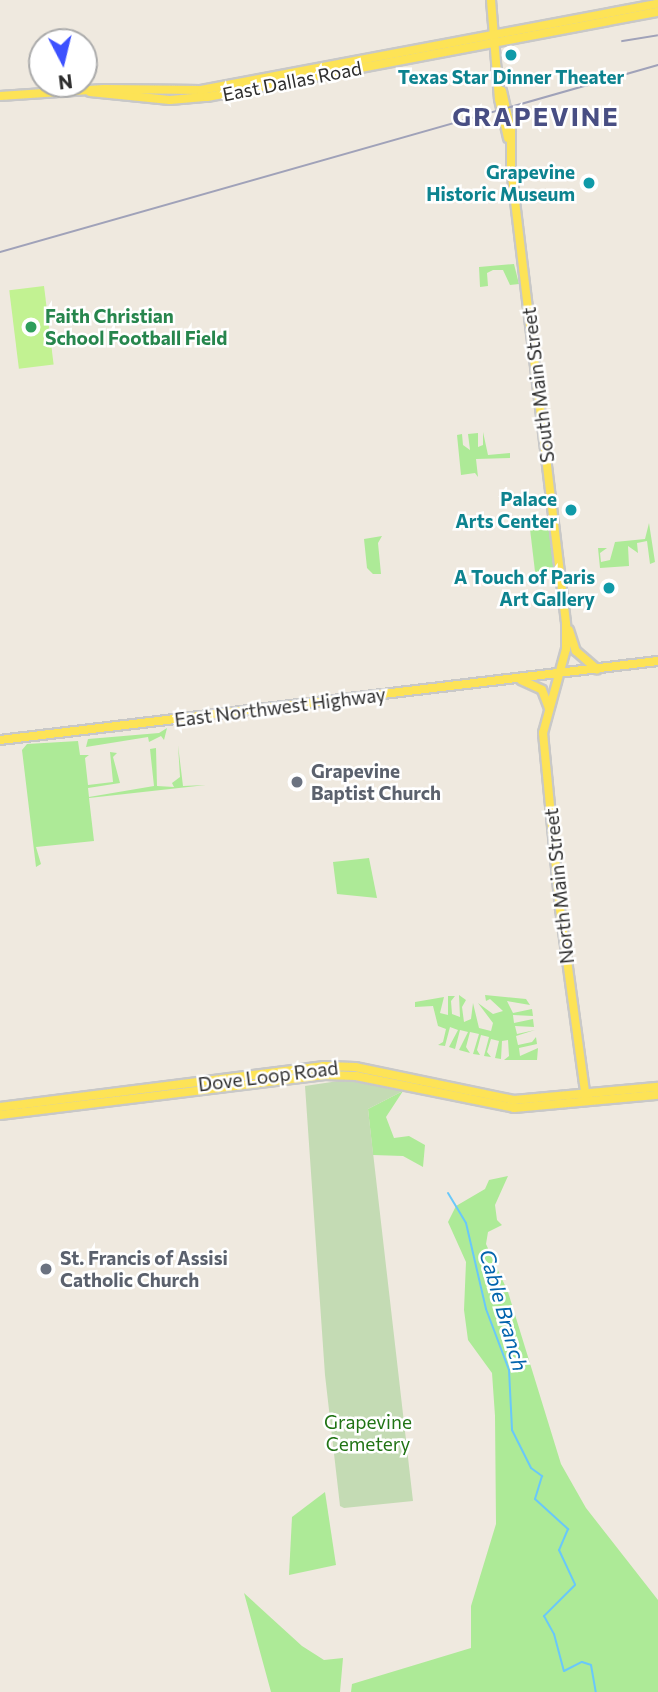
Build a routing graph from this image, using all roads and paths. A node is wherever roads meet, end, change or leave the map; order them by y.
1 (491, 0) edge
2 (658, 4) edge
3 (635, 9) junction
4 (658, 12) edge
5 (612, 21) junction
6 (495, 39) junction
7 (0, 96) edge
8 (566, 625) junction
9 (658, 662) edge
10 (597, 669) junction
11 (560, 673) junction
12 (518, 679) junction
13 (550, 708) junction
14 (0, 740) edge
15 (658, 1087) edge
16 (586, 1096) junction
17 (658, 1096) edge
18 (0, 1107) edge
19 (0, 1115) edge

1 - 6 main road, South Main Street
2 - 3 main road
3 - 5 main road
3 - 6 main road
4 - 5 main road
5 - 6 main road
6 - 7 main road, East Dallas Road
6 - 8 main road, South Main Street
8 - 10 main road
8 - 11 main road, South Main Street
9 - 10 main road, East Northwest Highway
10 - 11 main road, East Northwest Highway
11 - 12 main road, East Northwest Highway
11 - 13 main road, North Main Street
12 - 13 main road
12 - 14 main road, East Northwest Highway
13 - 16 main road, North Main Street
15 - 16 main road, Dove Loop Road
16 - 17 main road, Dove Loop Road
16 - 18 main road, Dove Loop Road
16 - 19 main road, Dove Loop Road

